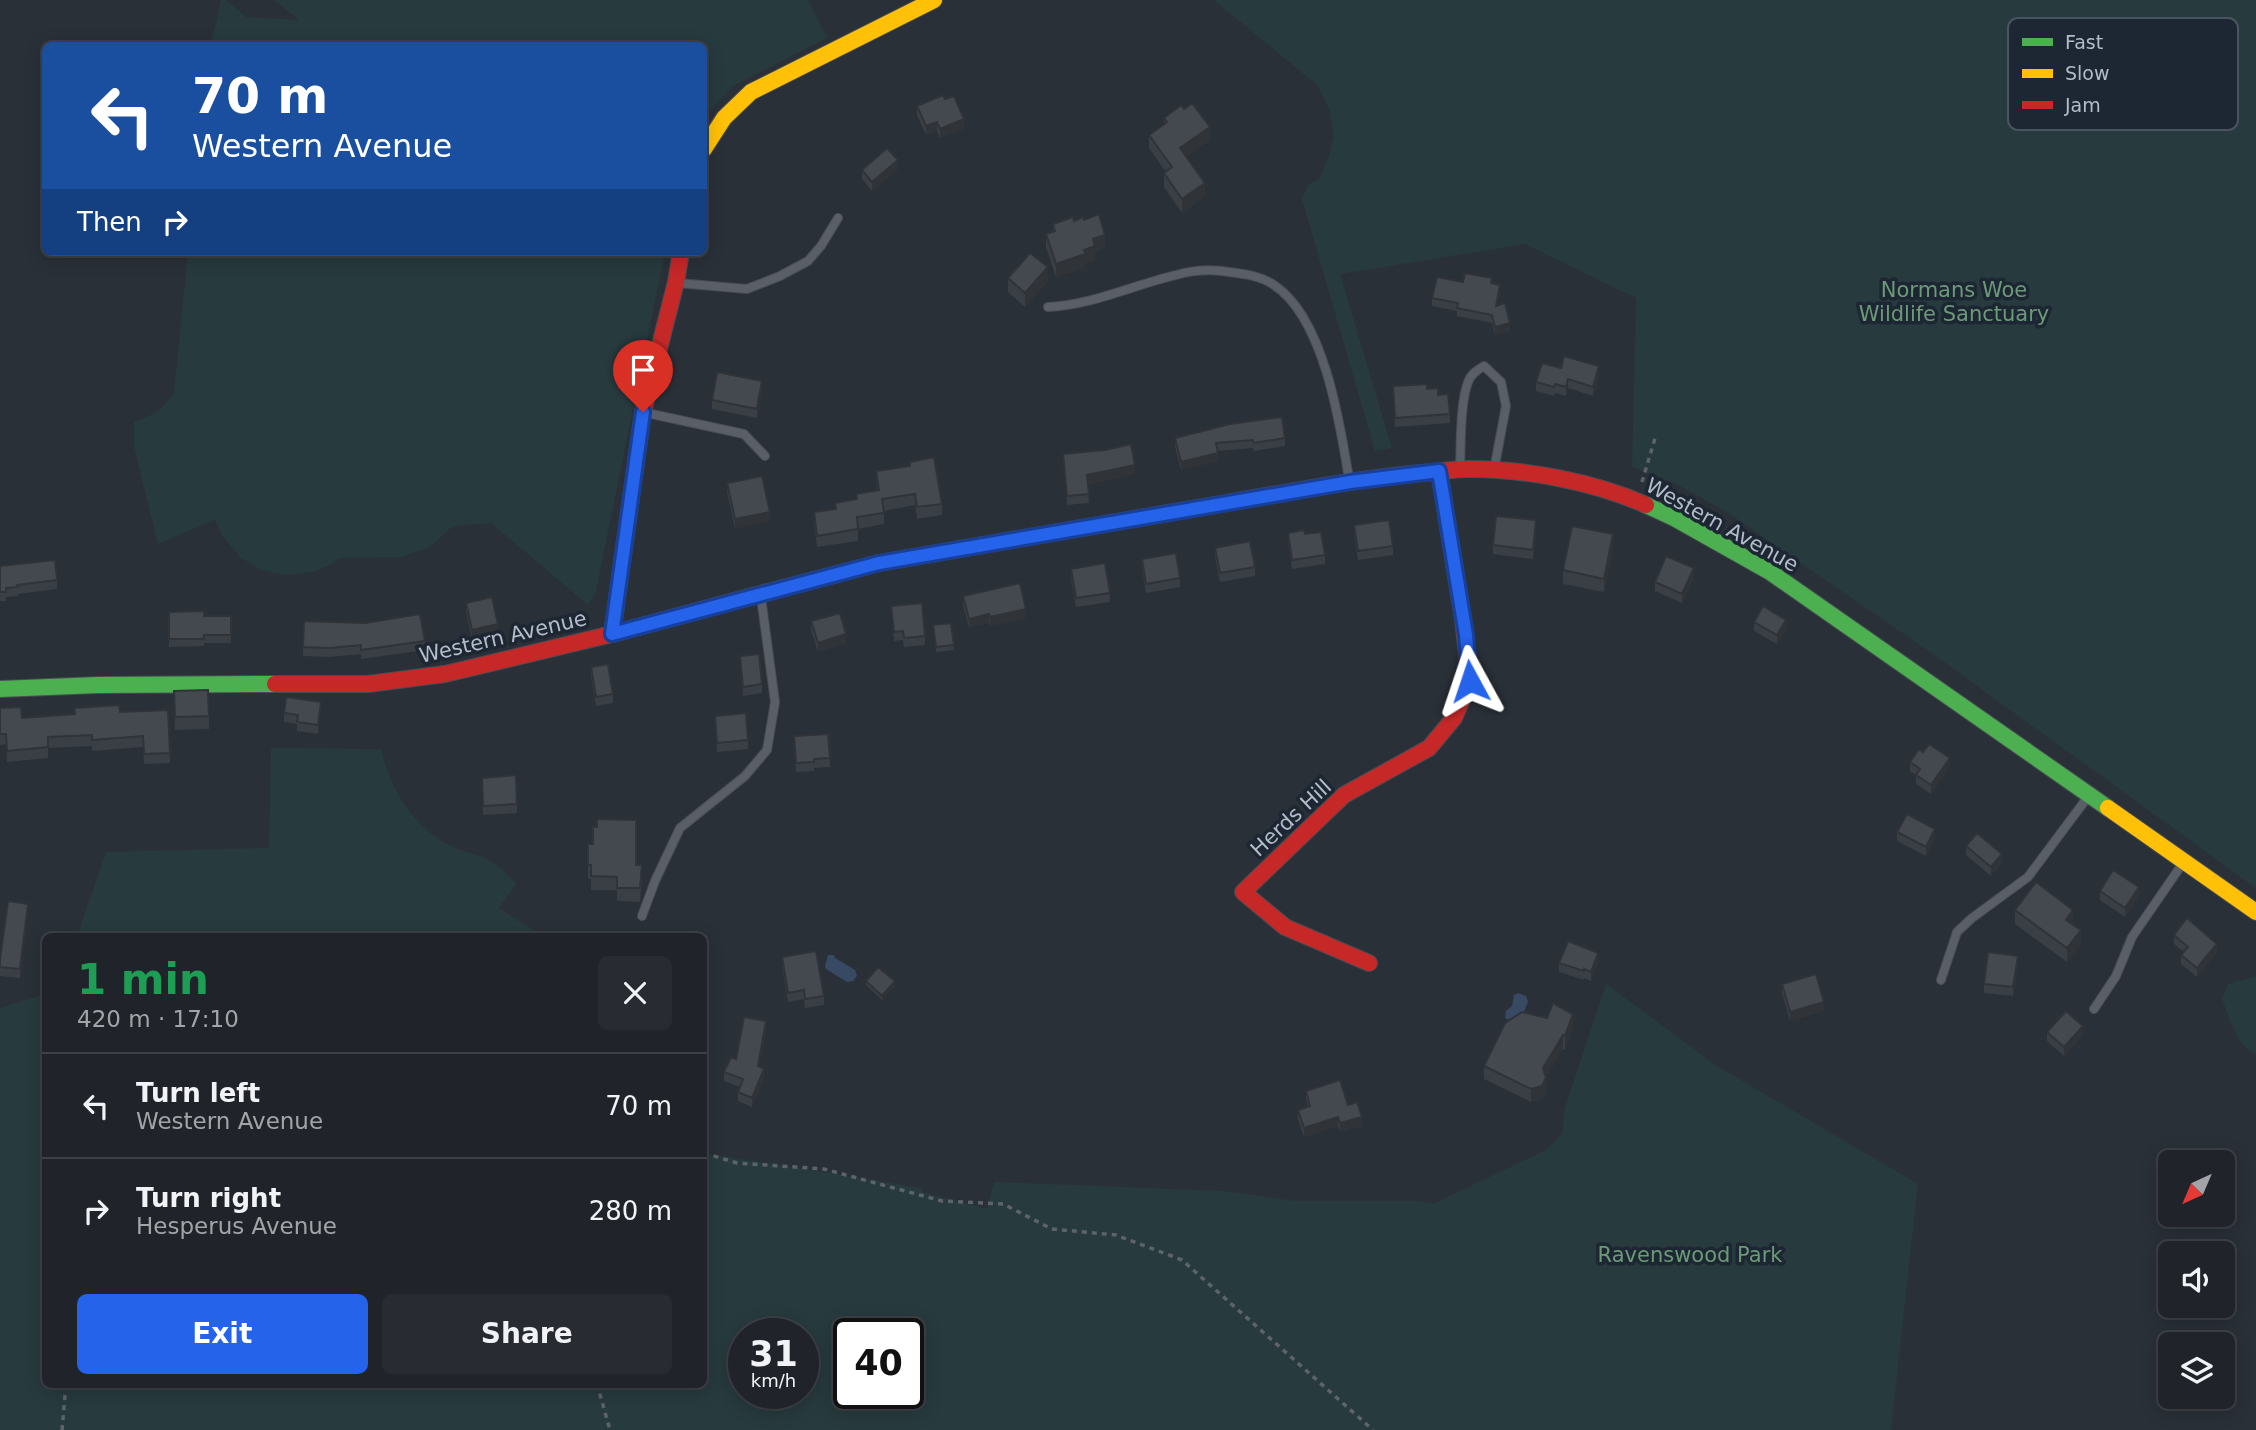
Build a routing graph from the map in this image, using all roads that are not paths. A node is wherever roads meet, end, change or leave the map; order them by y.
1 (934, 0) edge
2 (707, 143) edge
3 (838, 218) dead end
4 (680, 256) edge
5 (676, 282) junction
6 (1048, 307) dead end
7 (643, 412) junction
8 (765, 456) dead end
9 (1460, 470) junction
10 (1439, 471) junction
11 (1494, 471) junction
12 (1350, 482) junction
13 (761, 594) junction
14 (612, 634) junction
15 (0, 689) edge
16 (2089, 795) junction
17 (2185, 862) junction
18 (2256, 912) edge
19 (642, 916) dead end
20 (1368, 963) dead end
21 (1941, 980) dead end
22 (2094, 1009) dead end

1 - 2 main road
3 - 5 lane
4 - 5 main road
5 - 7 main road
6 - 12 lane
7 - 8 lane
7 - 14 main road
9 - 10 main road, Western Avenue
9 - 11 main road, Western Avenue
9 - 11 lane
10 - 12 main road, Western Avenue
10 - 20 main road, Herds Hill
11 - 16 main road, Western Avenue
12 - 13 main road, Western Avenue
13 - 14 main road, Western Avenue
13 - 19 lane
14 - 15 main road, Western Avenue
16 - 17 main road, Western Avenue
16 - 21 lane
17 - 18 main road, Western Avenue
17 - 22 lane

